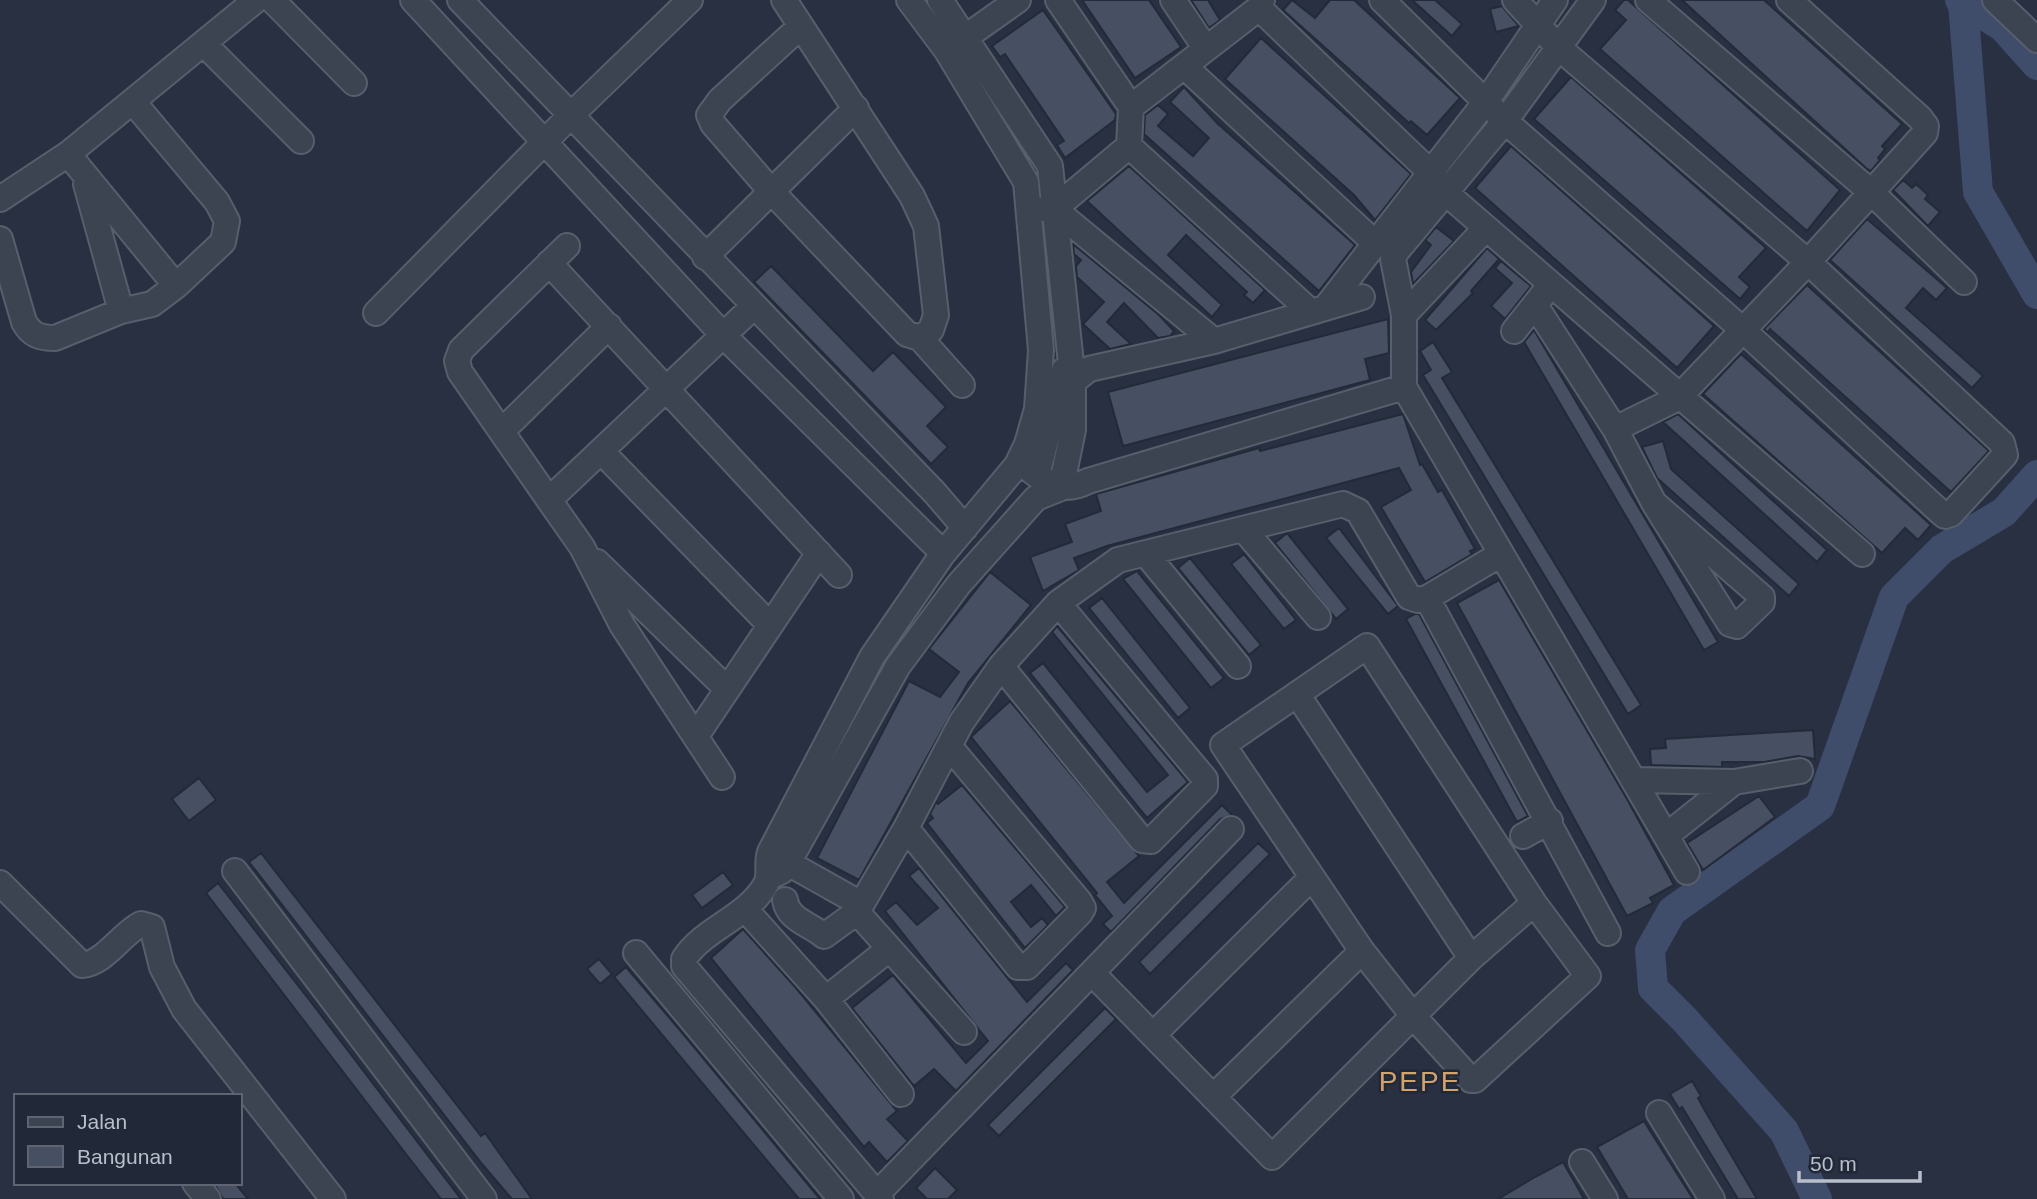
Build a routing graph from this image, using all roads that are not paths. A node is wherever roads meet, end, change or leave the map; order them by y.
1 (256, 0) edge
2 (272, 0) edge
3 (413, 0) edge
4 (460, 0) edge
5 (690, 0) edge
6 (784, 0) edge
7 (909, 0) edge
8 (940, 0) edge
9 (1018, 0) edge
10 (1058, 0) edge
11 (1173, 0) edge
12 (1382, 0) edge
13 (1515, 0) edge
14 (1555, 0) edge
15 (1593, 0) edge
16 (1648, 0) edge
17 (1789, 0) edge
18 (1995, 0) edge
19 (1260, 4) edge
20 (1540, 24) junction
21 (801, 26) junction
22 (2037, 40) edge
23 (204, 44) junction
24 (955, 44) junction
25 (1558, 47) junction
26 (1206, 49) junction
27 (1184, 66) junction
28 (354, 83) dead end
29 (1487, 100) junction
30 (134, 103) junction
31 (1132, 107) junction
32 (856, 108) junction
33 (572, 114) junction
34 (1505, 121) junction
35 (301, 141) dead end
36 (544, 144) junction
37 (1129, 146) junction
38 (76, 164) junction
39 (1429, 171) junction
40 (771, 191) junction
41 (1446, 193) junction
42 (1872, 193) junction
43 (0, 200) edge
44 (1030, 209) junction
45 (1055, 209) junction
46 (1486, 228) junction
47 (0, 239) edge
48 (1376, 244) junction
49 (705, 257) junction
50 (1808, 262) junction
51 (1964, 282) dead end
52 (1551, 285) junction
53 (176, 286) junction
54 (1362, 298) dead end
55 (1535, 305) junction
56 (753, 307) junction
57 (1319, 310) junction
58 (121, 311) junction
59 (376, 313) dead end
60 (1404, 315) junction
61 (609, 326) junction
62 (1514, 331) dead end
63 (1744, 331) junction
64 (723, 335) junction
65 (920, 338) junction
66 (1214, 341) junction
67 (1069, 353) junction
68 (1107, 365) junction
69 (1073, 382) junction
70 (962, 384) dead end
71 (1404, 387) junction
72 (667, 388) junction
73 (1678, 397) junction
74 (1615, 429) junction
75 (503, 430) junction
76 (601, 451) junction
77 (1028, 468) junction
78 (1061, 488) junction
79 (549, 500) junction
80 (1654, 503) junction
81 (965, 528) junction
82 (1245, 531) junction
83 (582, 547) junction
84 (819, 553) junction
85 (943, 553) junction
86 (1501, 554) junction
87 (1861, 554) dead end
88 (1147, 555) junction
89 (839, 575) dead end
90 (1427, 598) junction
91 (1058, 603) junction
92 (1318, 617) dead end
93 (769, 624) junction
94 (1001, 666) junction
95 (1238, 666) dead end
96 (727, 689) junction
97 (1297, 694) junction
98 (696, 736) junction
99 (949, 747) junction
100 (1800, 771) dead end
101 (722, 778) dead end
102 (1636, 780) junction
103 (1734, 782) junction
104 (1550, 821) junction
105 (906, 828) junction
106 (1231, 829) dead end
107 (1667, 835) junction
108 (1523, 836) dead end
109 (235, 871) dead end
110 (1687, 872) dead end
111 (1312, 877) junction
112 (777, 882) junction
113 (0, 883) edge
114 (1534, 903) junction
115 (859, 908) junction
116 (745, 909) junction
117 (818, 931) junction
118 (1608, 933) dead end
119 (889, 949) junction
120 (1362, 951) junction
121 (636, 953) dead end
122 (1471, 958) junction
123 (793, 961) junction
124 (1092, 973) junction
125 (826, 999) junction
126 (1414, 1017) junction
127 (964, 1032) dead end
128 (1153, 1035) junction
129 (901, 1094) dead end
130 (1213, 1097) junction
131 (1659, 1113) dead end
132 (1582, 1162) dead end
133 (197, 1185) edge
134 (879, 1197) edge
135 (208, 1199) edge
136 (334, 1199) edge
137 (484, 1199) edge
138 (841, 1199) edge
139 (1605, 1199) edge
140 (1712, 1199) edge

1 - 23 street
2 - 28 street
3 - 36 street
4 - 33 street
5 - 33 street
6 - 21 street
7 - 24 street
8 - 24 street
9 - 24 street
10 - 31 street
11 - 26 street
12 - 29 street
13 - 20 street
14 - 20 street
15 - 25 street
16 - 42 street
17 - 42 street
18 - 22 street
19 - 26 street
19 - 39 street
20 - 25 street
20 - 29 street
21 - 32 street
21 - 40 street
23 - 30 street
23 - 35 street
24 - 44 street
24 - 45 street
25 - 34 street
25 - 50 street
26 - 27 street
27 - 31 street
27 - 48 street
29 - 34 street
29 - 39 street
30 - 38 street
30 - 53 street
31 - 37 street
32 - 40 street
32 - 65 street
33 - 36 street
33 - 49 street
34 - 41 street
34 - 63 street
36 - 59 street
36 - 64 street
37 - 45 street
37 - 57 street
38 - 43 street
38 - 53 street
38 - 58 street
39 - 41 street
39 - 48 street
40 - 49 street
40 - 65 street
41 - 46 street
41 - 60 street
42 - 50 street
42 - 51 street
44 - 45 street
44 - 77 street
45 - 66 street
45 - 67 street
46 - 52 street
46 - 60 street
47 - 58 street
48 - 57 street
49 - 56 street
50 - 63 street
50 - 63 street
52 - 55 street
52 - 73 street
53 - 58 street
54 - 57 street
55 - 62 street
55 - 74 street
56 - 64 street
56 - 81 street
57 - 66 street
60 - 71 street
61 - 72 street
61 - 75 street
61 - 75 street
63 - 73 street
64 - 72 street
64 - 85 street
65 - 70 street
66 - 68 street
67 - 68 street
67 - 69 street
67 - 77 street
68 - 69 street
69 - 78 street
71 - 78 street
71 - 86 street
72 - 76 street
72 - 84 street
73 - 74 street
73 - 87 street
74 - 80 street
75 - 79 street
76 - 79 street
76 - 93 street
77 - 78 street
77 - 81 street
78 - 112 street
79 - 83 street
80 - 80 street
81 - 85 street
82 - 88 street
82 - 90 street
82 - 92 street
83 - 96 street
83 - 98 street
84 - 89 street
84 - 93 street
85 - 112 street
86 - 90 street
86 - 102 street
88 - 91 street
88 - 95 street
90 - 104 street
91 - 94 street
91 - 94 street
93 - 96 street
94 - 99 street
96 - 98 street
97 - 111 street
97 - 114 street
97 - 122 street
98 - 101 street
99 - 105 street
99 - 105 street
100 - 103 street
102 - 103 street
102 - 107 street
103 - 107 street
104 - 108 street
104 - 118 street
105 - 115 street
106 - 124 street
107 - 110 street
109 - 137 street
111 - 120 street
111 - 128 street
112 - 115 street
112 - 116 street
112 - 117 street
113 - 136 street
114 - 122 street
114 - 126 street
115 - 117 street
115 - 119 street
116 - 123 street
116 - 134 street
117 - 123 street
119 - 125 street
119 - 127 street
120 - 126 street
120 - 130 street
121 - 138 street
122 - 126 street
123 - 125 street
124 - 128 street
124 - 134 street
125 - 129 street
126 - 130 street
128 - 130 street
131 - 140 street
132 - 139 street
133 - 135 street

